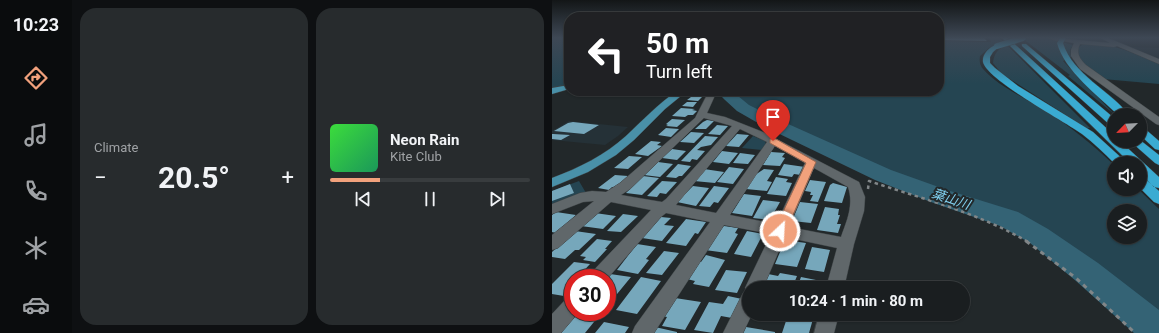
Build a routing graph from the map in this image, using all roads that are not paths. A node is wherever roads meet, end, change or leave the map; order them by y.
1 (988, 54) edge
2 (1021, 54) edge
3 (1034, 54) edge
4 (1065, 54) edge
5 (1073, 54) edge
6 (1139, 54) edge
7 (1159, 62) edge
8 (564, 88) edge
9 (552, 90) edge
10 (677, 96) edge
11 (711, 96) edge
12 (1117, 108) edge
13 (702, 114) junction
14 (1107, 117) edge
15 (1159, 122) edge
16 (738, 125) junction
17 (1107, 134) edge
18 (1147, 136) edge
19 (773, 141) junction
20 (1159, 147) edge
21 (1121, 148) edge
22 (1144, 148) edge
23 (1112, 156) edge
24 (1130, 156) edge
25 (1159, 161) edge
26 (811, 162) junction
27 (1147, 173) edge
28 (552, 183) edge
29 (1159, 184) edge
30 (1147, 188) edge
31 (608, 197) junction
32 (1159, 199) edge
33 (664, 207) junction
34 (552, 209) edge
35 (720, 218) junction
36 (780, 231) junction
37 (552, 244) edge
38 (846, 244) junction
39 (605, 269) edge
40 (757, 281) edge
41 (837, 281) edge
42 (742, 314) edge
43 (564, 315) edge
44 (827, 321) edge
45 (552, 328) edge
46 (642, 333) edge
47 (733, 333) edge
48 (824, 333) edge

1 - 23 highway, bridge
2 - 17 highway
3 - 14 highway
4 - 12 highway
5 - 15 street
6 - 7 street
8 - 9 main road
10 - 28 main road
11 - 13 street
13 - 16 street
13 - 31 street
16 - 19 street
16 - 33 street
18 - 20 highway
19 - 26 street
19 - 35 street
21 - 24 highway
22 - 25 highway
26 - 36 street
26 - 38 street
27 - 29 highway
30 - 32 highway
31 - 33 street
31 - 34 street
31 - 37 street
33 - 35 street
33 - 39 street
35 - 36 street
35 - 46 street
36 - 38 street
36 - 40 street
38 - 41 street
42 - 47 street
43 - 45 street
44 - 48 street

